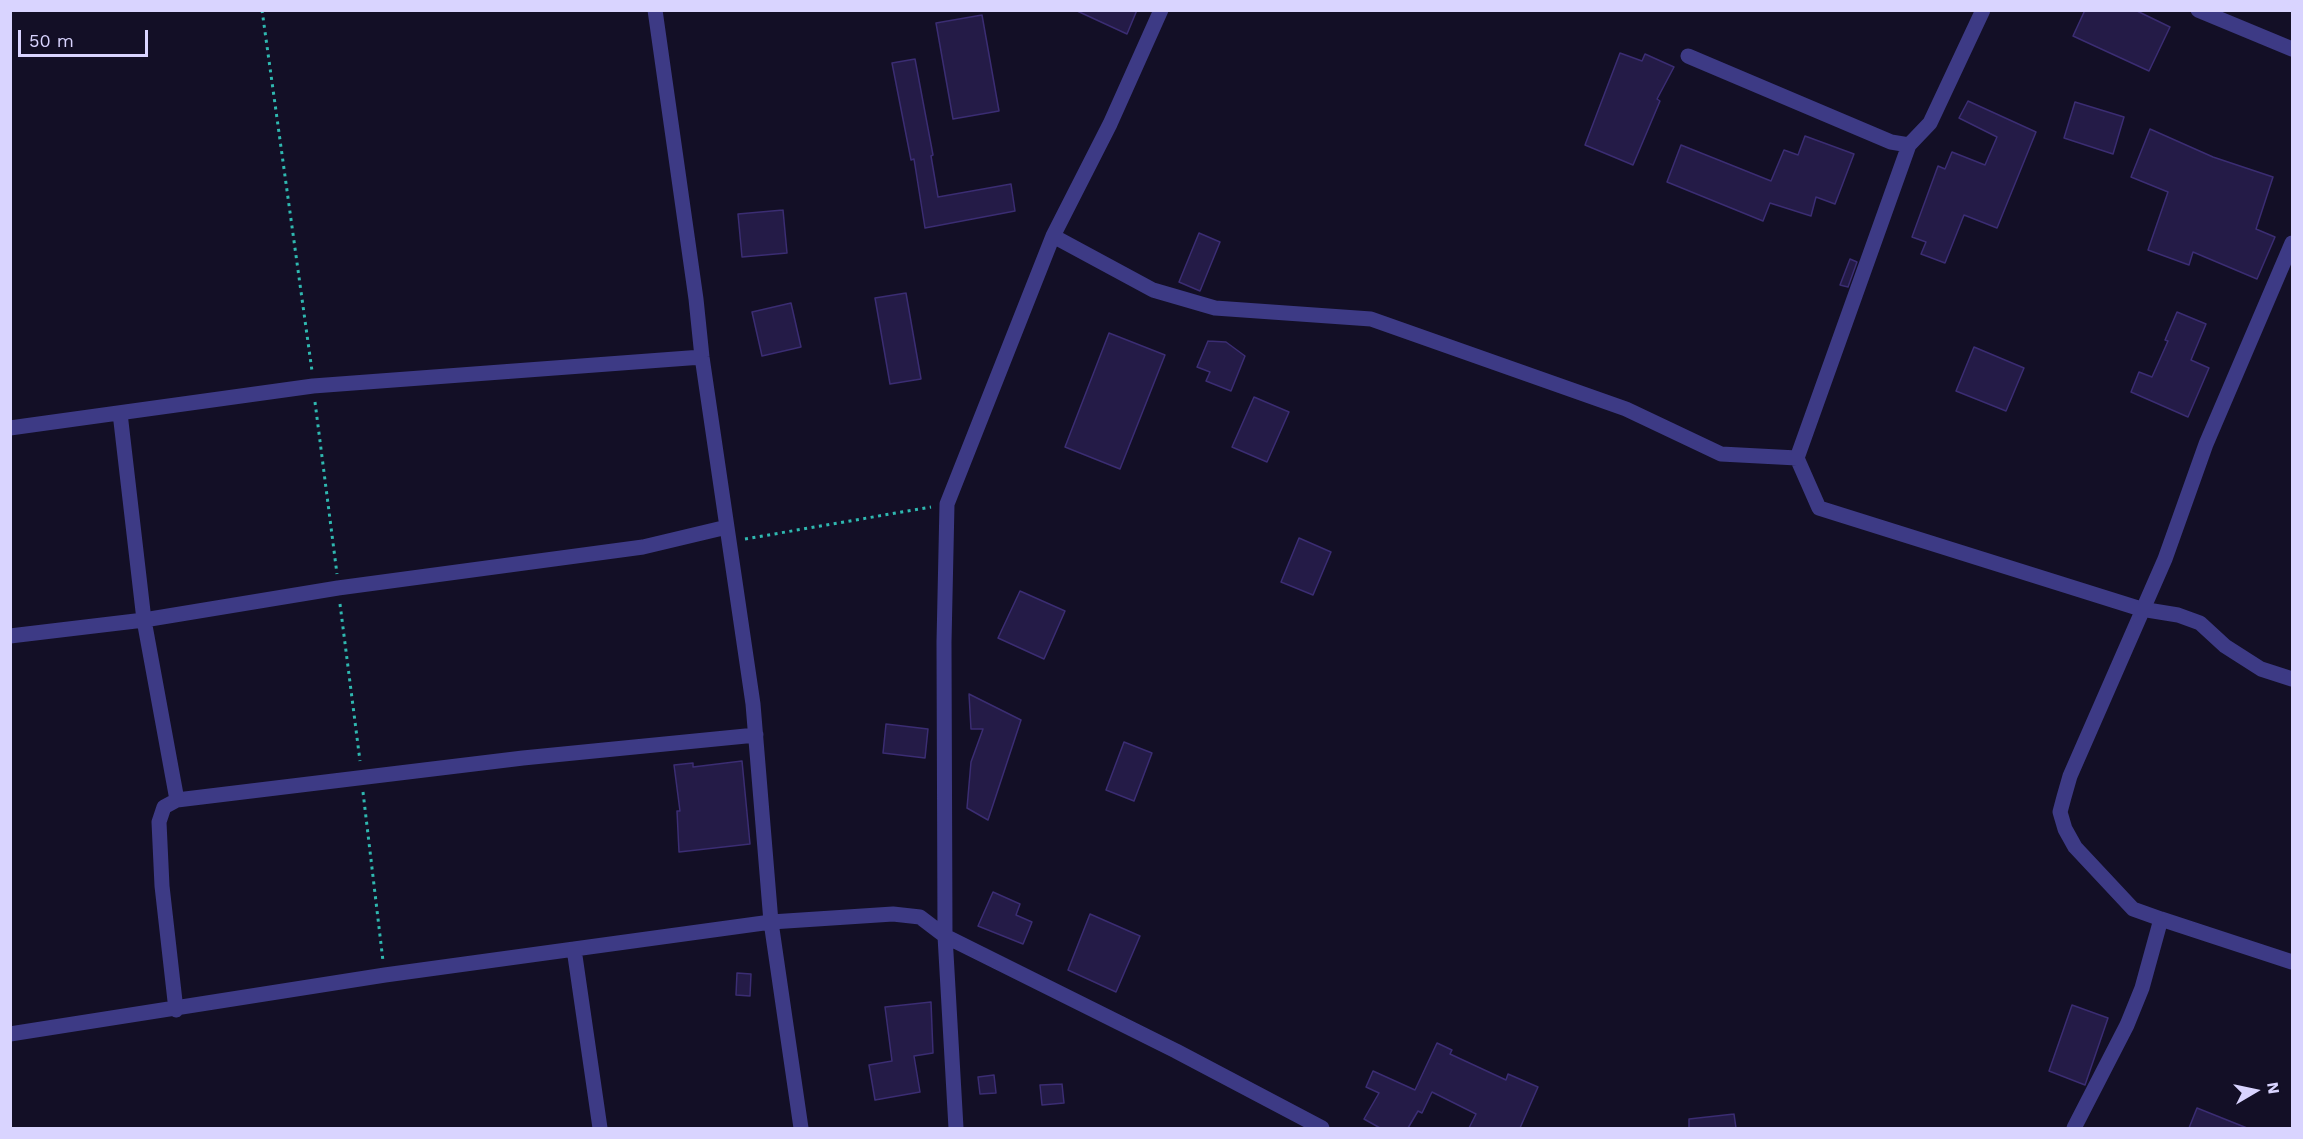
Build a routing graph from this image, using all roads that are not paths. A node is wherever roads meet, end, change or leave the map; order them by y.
1 (655, 10) edge
2 (1161, 10) edge
3 (1983, 10) edge
4 (2198, 10) edge
5 (2292, 50) edge
6 (1688, 56) dead end
7 (1909, 145) junction
8 (1053, 236) junction
9 (2292, 243) edge
10 (702, 357) junction
11 (120, 413) junction
12 (10, 428) edge
13 (1797, 458) junction
14 (728, 534) junction
15 (2141, 609) junction
16 (144, 621) junction
17 (10, 636) edge
18 (2292, 679) edge
19 (756, 735) junction
20 (177, 800) junction
21 (2161, 920) junction
22 (771, 922) junction
23 (945, 936) junction
24 (574, 949) junction
25 (2292, 962) edge
26 (176, 1010) junction
27 (10, 1034) edge
28 (600, 1128) edge
29 (801, 1128) edge
30 (956, 1128) edge
31 (1322, 1128) edge
32 (2074, 1128) edge

1 - 10 street
2 - 8 street
3 - 7 street
4 - 5 street
6 - 7 street
7 - 13 street
8 - 13 street
8 - 23 street
9 - 15 street
10 - 11 street
10 - 14 street
11 - 12 street
11 - 16 street
13 - 15 street
14 - 16 street
14 - 19 street
15 - 18 street
15 - 21 street
16 - 17 street
16 - 20 street
19 - 20 street
19 - 22 street
20 - 26 street
21 - 25 street
21 - 32 street
22 - 23 street
22 - 24 street
22 - 29 street
23 - 30 street
23 - 31 street
24 - 26 street
24 - 28 street
26 - 27 street

